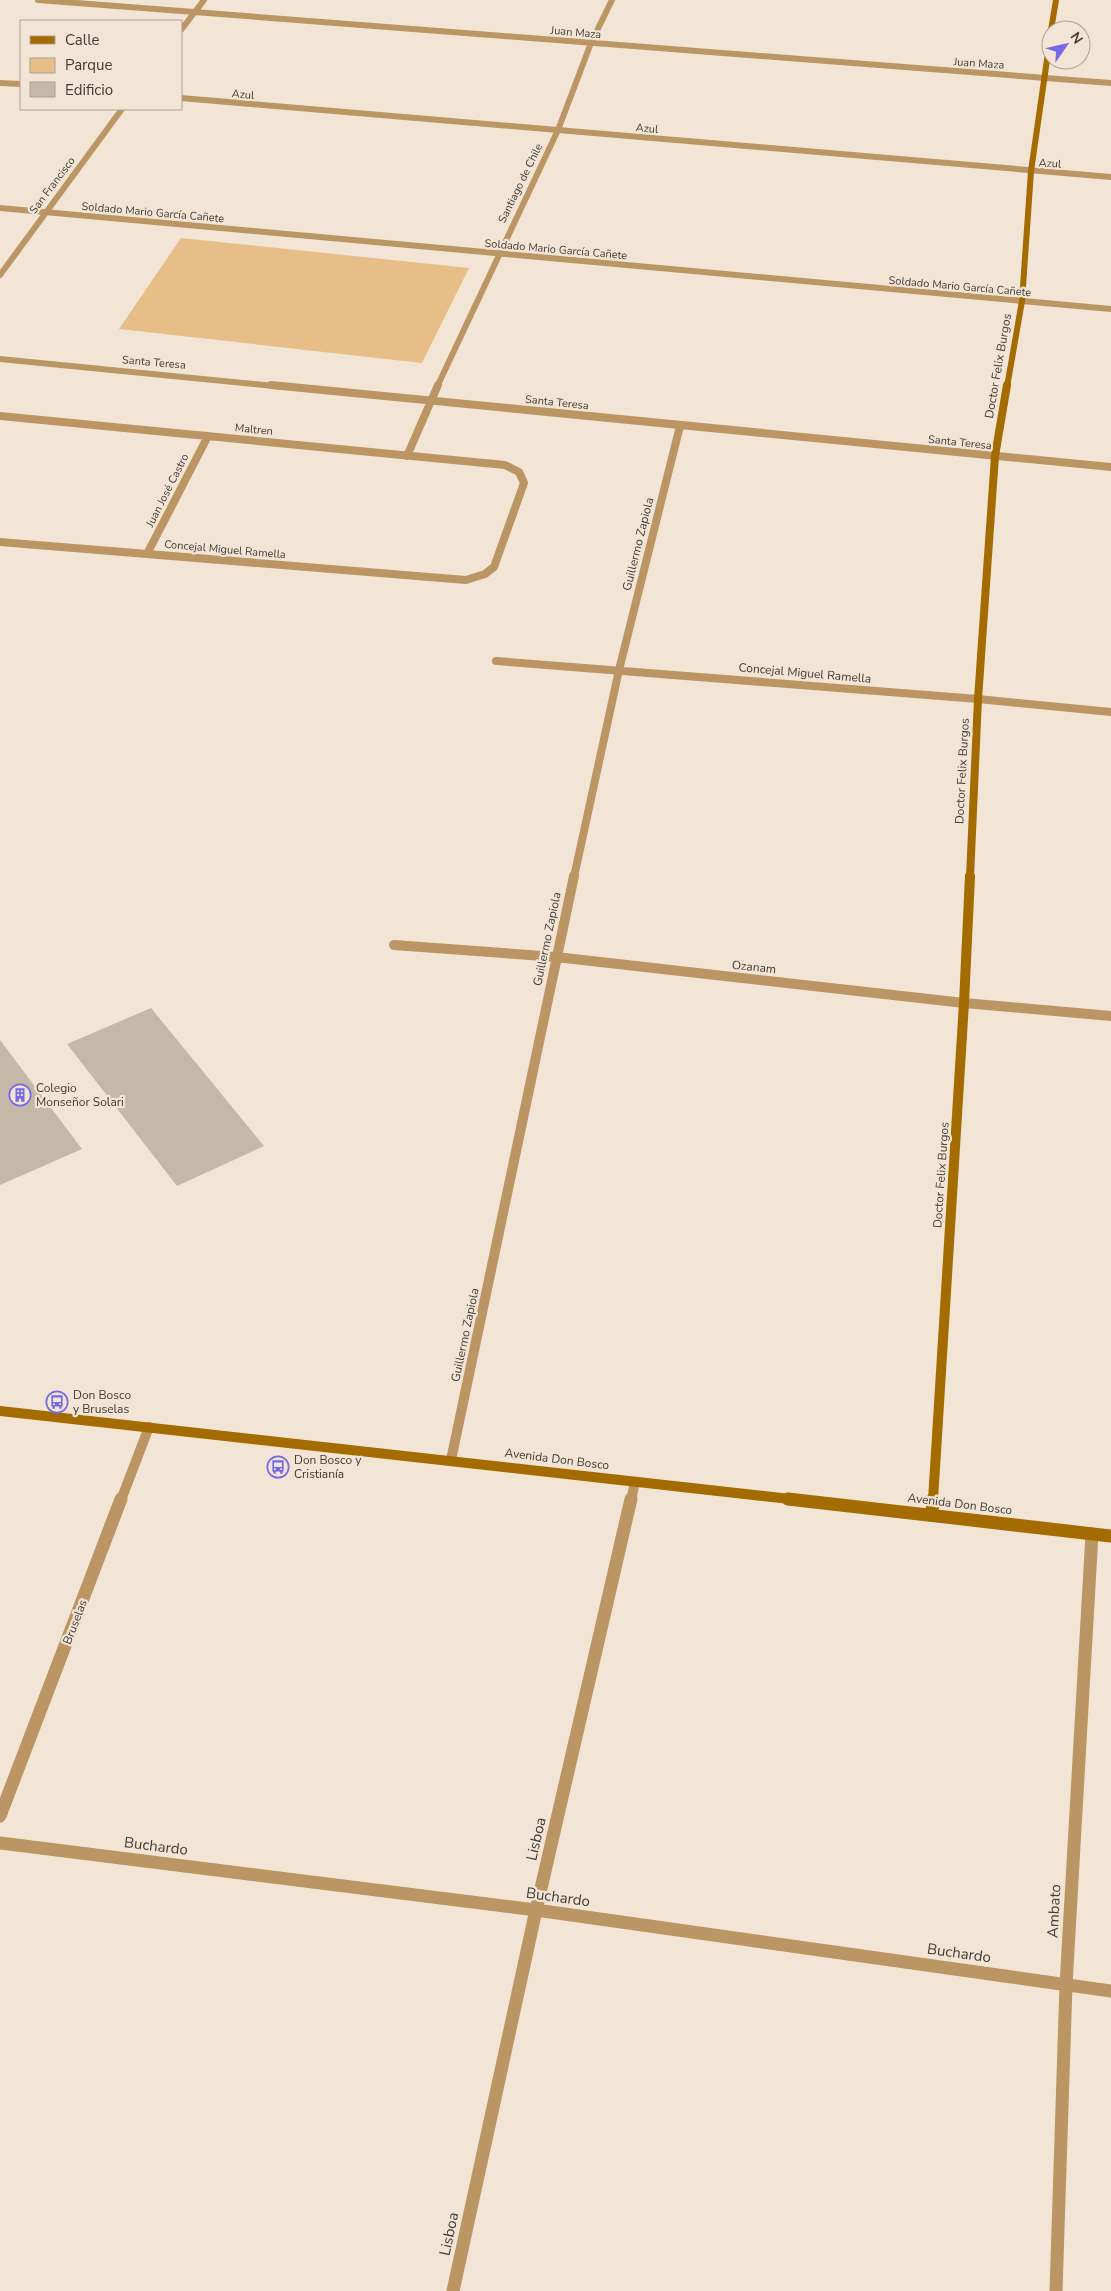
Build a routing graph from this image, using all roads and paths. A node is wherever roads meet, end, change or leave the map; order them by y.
1 (38, 0) edge
2 (204, 0) edge
3 (612, 0) edge
4 (1056, 0) edge
5 (196, 11) junction
6 (1053, 20) edge
7 (182, 29) edge
8 (591, 43) junction
9 (1045, 70) edge
10 (1044, 78) junction
11 (0, 82) edge
12 (1111, 83) edge
13 (20, 84) edge
14 (182, 98) edge
15 (121, 110) edge
16 (558, 130) junction
17 (1031, 171) junction
18 (1111, 177) edge
19 (0, 208) edge
20 (44, 212) junction
21 (498, 254) junction
22 (0, 275) edge
23 (1022, 302) junction
24 (1111, 310) edge
25 (0, 359) edge
26 (431, 400) junction
27 (0, 416) edge
28 (680, 426) junction
29 (208, 436) junction
30 (407, 456) junction
31 (995, 456) junction
32 (1111, 467) edge
33 (0, 542) edge
34 (147, 554) junction
35 (449, 580) joint
36 (496, 661) dead end
37 (619, 670) junction
38 (978, 699) junction
39 (1111, 712) edge
40 (394, 945) dead end
41 (556, 957) junction
42 (964, 1003) junction
43 (1111, 1016) edge
44 (0, 1411) edge
45 (149, 1427) junction
46 (451, 1460) junction
47 (635, 1482) junction
48 (932, 1514) junction
49 (1092, 1534) junction
50 (1111, 1536) edge
51 (0, 1816) edge
52 (0, 1844) edge
53 (536, 1910) junction
54 (1066, 1985) junction
55 (1111, 1991) edge
56 (453, 2291) edge
57 (1056, 2291) edge

1 - 5 street, Juan Maza
2 - 5 street
3 - 8 street, Santiago de Chile
4 - 6 street, Doctor Felix Burgos
5 - 7 street
5 - 8 street, Juan Maza
8 - 10 street, Juan Maza
8 - 16 street, Santiago de Chile
9 - 10 street, Doctor Felix Burgos
10 - 12 street, Juan Maza
10 - 17 street, Doctor Felix Burgos
11 - 13 street
14 - 16 street, Azul
15 - 20 street, San Francisco
16 - 17 street, Azul
16 - 21 street, Santiago de Chile
17 - 18 street, Azul
17 - 23 street, Doctor Felix Burgos
19 - 20 street, Soldado Mario García Cañete
20 - 21 street, Soldado Mario García Cañete
20 - 22 street, San Francisco
21 - 23 street, Soldado Mario García Cañete
21 - 26 street, Santiago de Chile
23 - 24 street, Soldado Mario García Cañete
23 - 31 street, Doctor Felix Burgos
25 - 26 street, Santa Teresa
26 - 28 street, Santa Teresa
26 - 30 street, Santiago de Chile
27 - 29 street, Maltren
28 - 31 street, Santa Teresa
28 - 37 street, Guillermo Zapiola
29 - 30 street, Maltren
29 - 34 street, Juan José Castro
30 - 35 street, Maltren
31 - 32 street, Santa Teresa
31 - 38 street, Doctor Felix Burgos
33 - 34 street, Concejal Miguel Ramella
34 - 35 street, Concejal Miguel Ramella
36 - 37 street, Concejal Miguel Ramella
37 - 38 street, Concejal Miguel Ramella
37 - 41 street, Guillermo Zapiola
38 - 39 street, Concejal Miguel Ramella
38 - 42 street, Doctor Felix Burgos
40 - 41 street, Ozanam
41 - 42 street, Ozanam
41 - 46 street, Guillermo Zapiola
42 - 43 street, Ozanam
42 - 48 street, Doctor Felix Burgos
44 - 45 street, Avenida Don Bosco
45 - 46 street, Avenida Don Bosco
45 - 51 street, Bruselas
46 - 47 street, Avenida Don Bosco
47 - 48 street, Avenida Don Bosco
47 - 53 street, Lisboa
48 - 49 street, Avenida Don Bosco
49 - 50 street, Avenida Don Bosco
49 - 54 street, Ambato
52 - 53 street, Buchardo
53 - 54 street, Buchardo
53 - 56 street, Lisboa
54 - 55 street, Buchardo
54 - 57 street, Ambato

